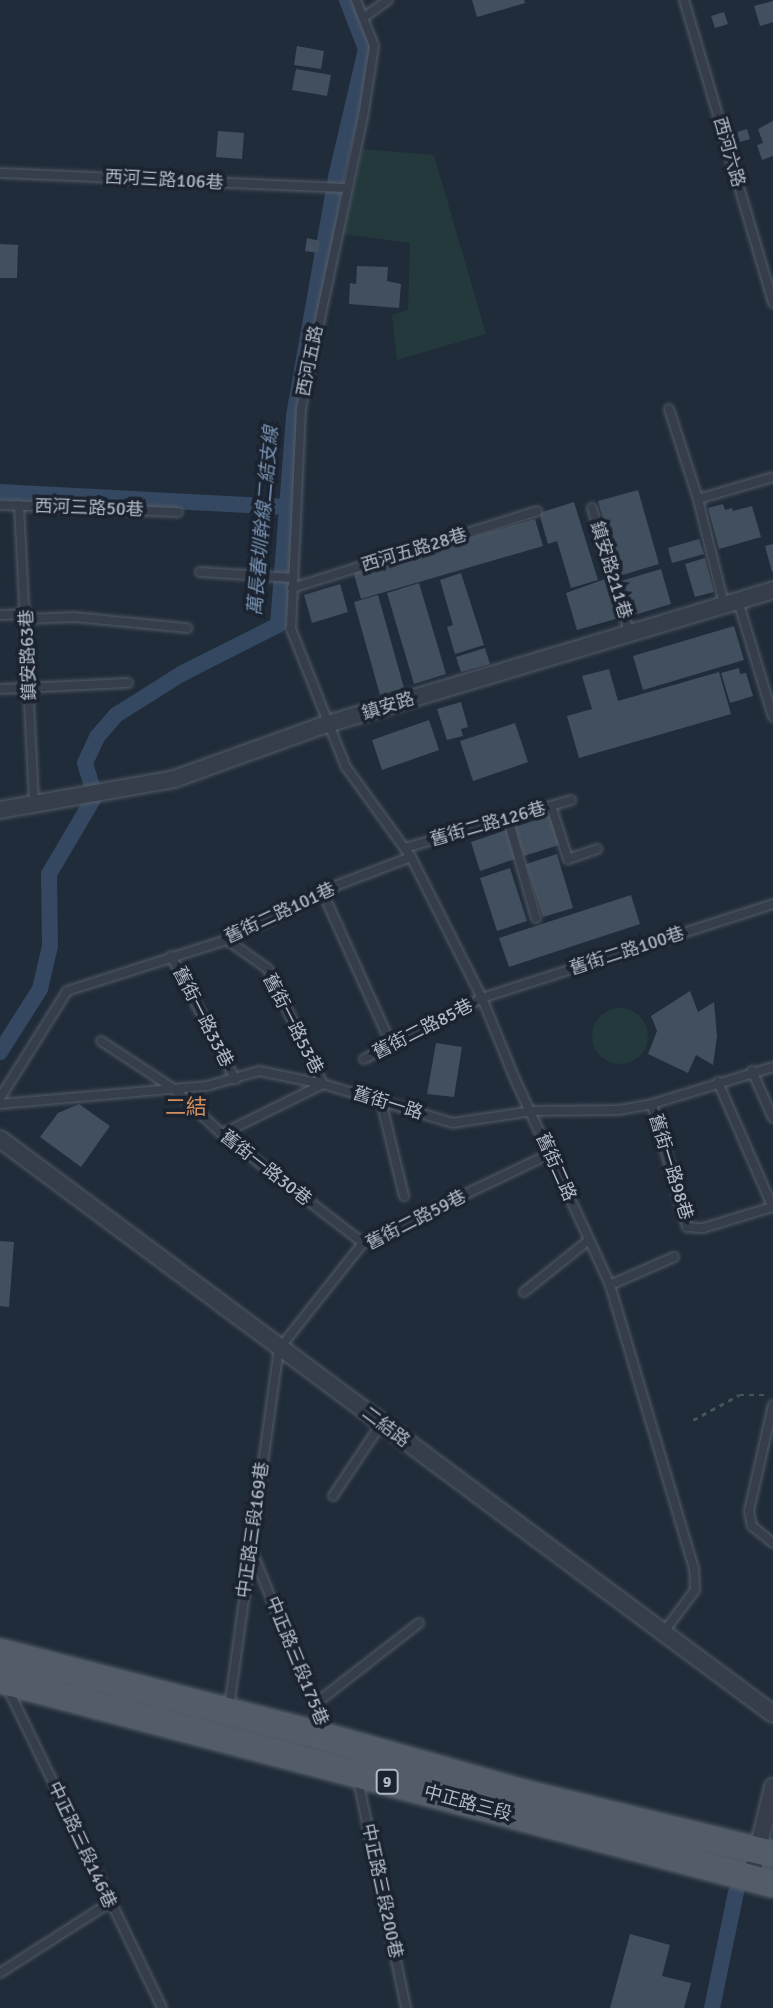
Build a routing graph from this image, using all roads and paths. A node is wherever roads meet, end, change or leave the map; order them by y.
1 (356, 0) edge
2 (388, 0) edge
3 (684, 0) edge
4 (363, 18) junction
5 (0, 173) edge
6 (343, 188) junction
7 (773, 303) edge
8 (669, 409) dead end
9 (773, 477) edge
10 (698, 499) junction
11 (0, 505) edge
12 (19, 505) junction
13 (593, 508) dead end
14 (178, 512) dead end
15 (537, 512) dead end
16 (200, 572) dead end
17 (293, 578) junction
18 (292, 588) junction
19 (773, 590) edge
20 (731, 603) junction
21 (0, 615) edge
22 (27, 617) junction
23 (187, 628) dead end
24 (629, 631) junction
25 (128, 683) dead end
26 (29, 687) junction
27 (0, 689) edge
28 (773, 717) edge
29 (327, 724) junction
30 (571, 800) dead end
31 (34, 804) junction
32 (551, 806) junction
33 (0, 810) edge
34 (508, 819) junction
35 (405, 848) junction
36 (597, 849) dead end
37 (411, 857) junction
38 (322, 891) junction
39 (773, 904) edge
40 (536, 918) dead end
41 (227, 940) junction
42 (171, 956) junction
43 (482, 998) junction
44 (102, 1041) dead end
45 (391, 1044) junction
46 (364, 1059) dead end
47 (773, 1067) edge
48 (752, 1071) junction
49 (235, 1079) junction
50 (718, 1082) junction
51 (323, 1084) junction
52 (174, 1089) junction
53 (0, 1098) edge
54 (381, 1101) junction
55 (0, 1104) edge
56 (652, 1104) junction
57 (532, 1111) junction
58 (773, 1118) edge
59 (222, 1134) junction
60 (0, 1139) edge
61 (550, 1154) junction
62 (404, 1196) dead end
63 (773, 1208) edge
64 (589, 1240) junction
65 (363, 1243) junction
66 (674, 1257) dead end
67 (610, 1285) junction
68 (524, 1292) dead end
69 (279, 1349) junction
70 (773, 1395) edge
71 (773, 1405) edge
72 (693, 1420) dead end
73 (381, 1424) junction
74 (333, 1496) dead end
75 (773, 1543) edge
76 (249, 1546) junction
77 (419, 1623) dead end
78 (663, 1633) junction
79 (0, 1652) edge
80 (1, 1686) edge
81 (156, 1693) junction
82 (315, 1704) junction
83 (229, 1713) junction
84 (773, 1714) edge
85 (150, 1720) junction
86 (327, 1737) junction
87 (357, 1774) junction
88 (773, 1787) edge
89 (766, 1852) edge
90 (762, 1881) edge
91 (109, 1903) junction
92 (0, 1973) edge
93 (162, 2008) edge
94 (406, 2008) edge

1 - 4 lane, 西河五路
2 - 4 lane
3 - 7 lane, 西河六路
4 - 6 lane, 西河五路
5 - 6 lane, 西河三路106巷
6 - 17 lane, 西河五路
8 - 10 lane
9 - 10 lane
10 - 20 lane
11 - 12 lane, 西河三路50巷
12 - 14 lane, 西河三路50巷
12 - 22 lane, 鎮安路63巷
13 - 24 lane, 鎮安路211巷
15 - 18 lane, 西河五路28巷
16 - 17 lane
17 - 18 lane, 西河五路
18 - 29 lane, 西河五路
19 - 20 street, 鎮安路
20 - 24 street, 鎮安路
20 - 28 lane
21 - 22 lane
22 - 23 lane
22 - 26 lane, 鎮安路63巷
24 - 29 street, 鎮安路
25 - 26 lane
26 - 27 lane
26 - 31 lane, 鎮安路63巷
29 - 31 street, 鎮安路
29 - 35 lane, 舊街二路
30 - 32 lane, 舊街二路126巷
31 - 33 street, 鎮安路
32 - 34 lane, 舊街二路126巷
32 - 36 lane
34 - 35 lane, 舊街二路126巷
34 - 40 lane
35 - 37 lane, 舊街二路
37 - 38 lane, 舊街二路101巷
37 - 43 lane, 舊街二路
38 - 41 lane, 舊街二路101巷
38 - 45 lane
39 - 43 lane, 舊街二路100巷
41 - 42 lane, 舊街二路101巷
41 - 51 lane, 舊街一路53巷
42 - 49 lane, 舊街一路33巷
42 - 53 lane, 舊街二路101巷
43 - 45 lane, 舊街二路85巷
43 - 57 lane, 舊街二路
44 - 52 lane, 舊街一路30巷
45 - 46 lane, 舊街二路85巷
47 - 48 lane, 舊街一路
48 - 50 lane, 舊街一路
48 - 58 lane
49 - 51 lane, 舊街一路
49 - 52 lane, 舊街一路
50 - 56 lane, 舊街一路
50 - 63 lane
51 - 54 lane, 舊街一路
51 - 59 lane
52 - 55 lane, 舊街一路
52 - 59 lane, 舊街一路30巷
54 - 57 lane, 舊街一路
54 - 62 lane
56 - 57 lane, 舊街一路
56 - 63 lane, 舊街一路98巷
57 - 61 lane, 舊街二路
59 - 65 lane, 舊街一路30巷
60 - 69 street, 二結路
61 - 64 lane, 舊街二路
61 - 65 lane, 舊街二路59巷
64 - 67 lane, 舊街二路
64 - 68 lane
65 - 69 lane, 舊街二路59巷
66 - 67 lane
67 - 78 lane, 舊街二路
69 - 73 street, 二結路
69 - 76 lane, 中正路三段169巷
70 - 72 path
71 - 75 lane
73 - 74 lane
73 - 78 street, 二結路
76 - 82 lane, 中正路三段175巷
76 - 83 lane, 中正路三段169巷
77 - 82 lane
78 - 84 street, 二結路
79 - 81 main road, 中正路三段 / 9
80 - 85 main road, 中正路三段 / 9
80 - 91 lane, 中正路三段146巷
81 - 83 main road, 中正路三段 / 9
81 - 85 main road
82 - 86 lane, 中正路三段175巷
83 - 86 main road, 中正路三段 / 9
85 - 87 main road, 中正路三段 / 9
86 - 89 main road, 中正路三段 / 9
87 - 90 main road, 中正路三段 / 9
87 - 94 lane, 中正路三段200巷
88 - 89 street
89 - 90 street
91 - 92 lane
91 - 93 lane, 中正路三段146巷

